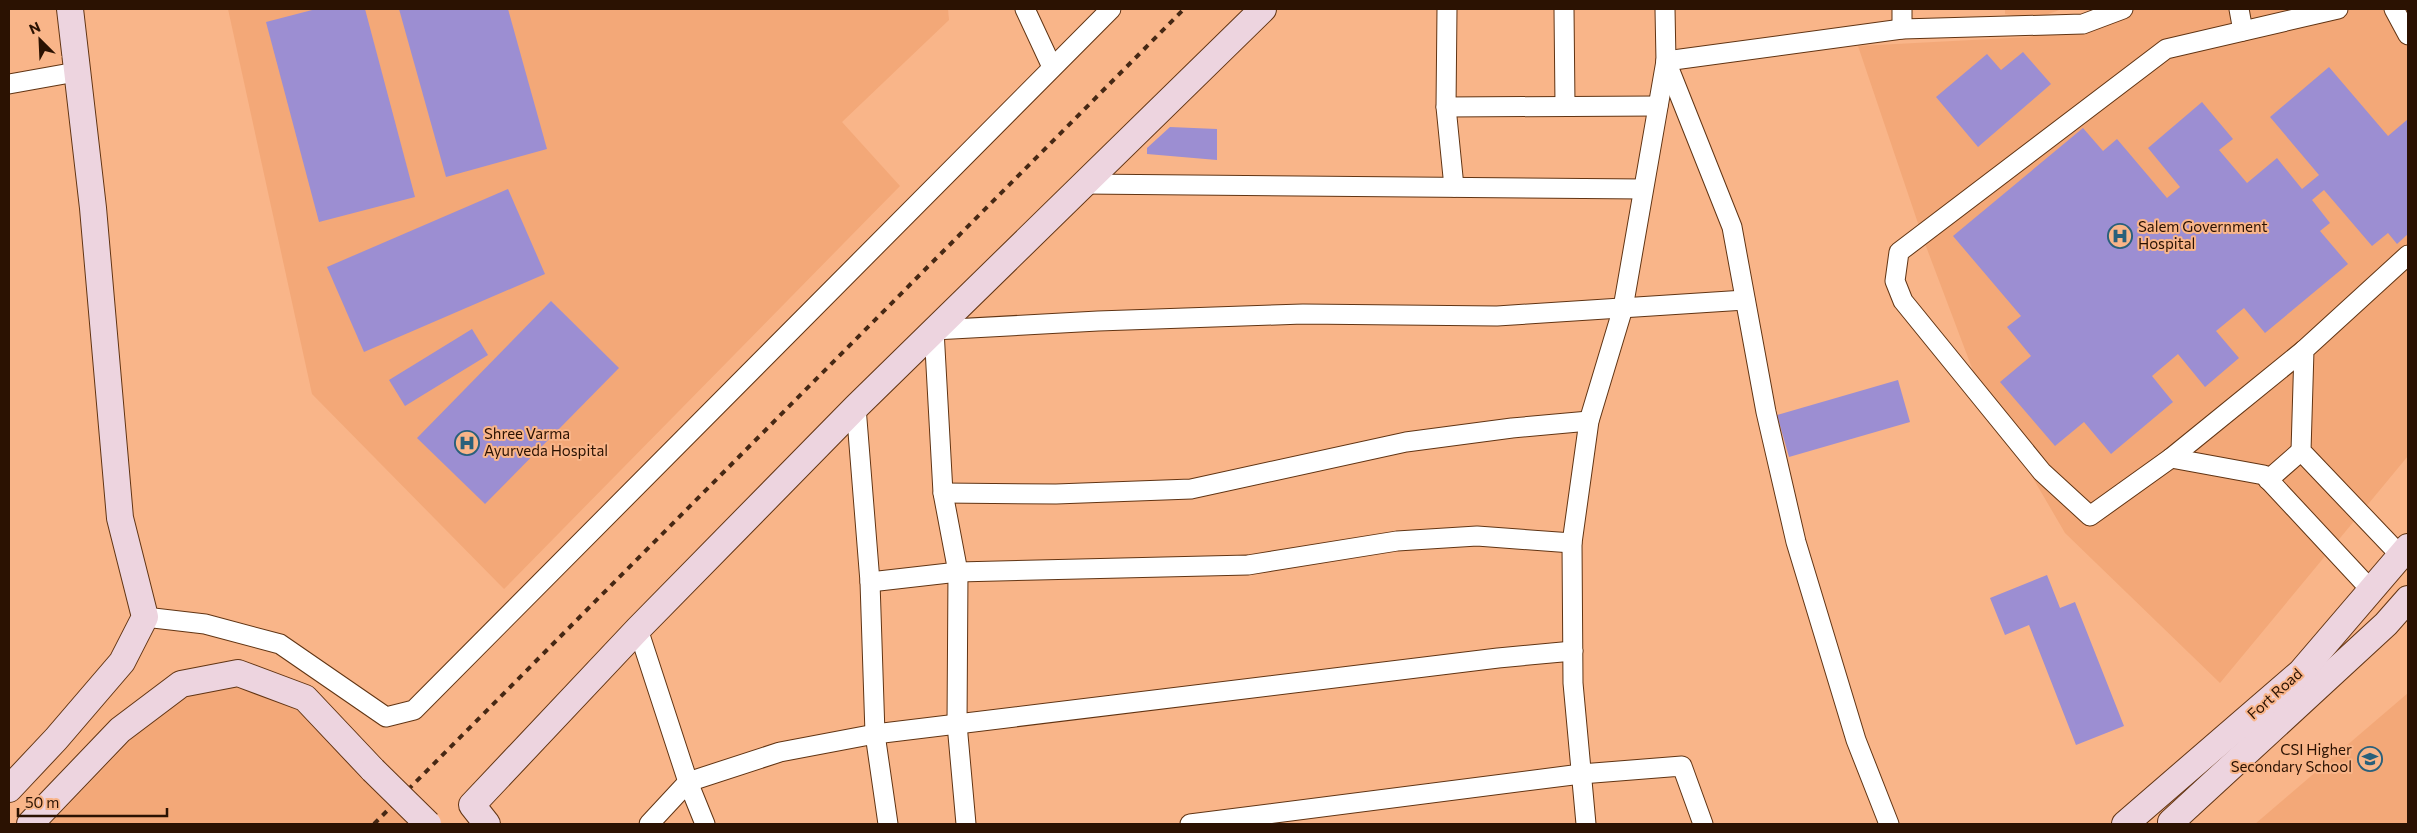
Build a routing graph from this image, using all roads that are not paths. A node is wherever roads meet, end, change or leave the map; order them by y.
1 (70, 9) edge
2 (1025, 9) edge
3 (1111, 9) edge
4 (1263, 9) edge
5 (1447, 9) edge
6 (1564, 9) edge
7 (1665, 9) edge
8 (1902, 9) edge
9 (2122, 9) edge
10 (2239, 9) edge
11 (2338, 9) edge
12 (2394, 9) edge
13 (1902, 29) junction
14 (2243, 31) junction
15 (2408, 35) edge
16 (1666, 62) junction
17 (1052, 67) junction
18 (76, 72) junction
19 (9, 84) edge
20 (1565, 105) junction
21 (1658, 106) junction
22 (1446, 107) junction
23 (1084, 184) junction
24 (1454, 187) junction
25 (1644, 189) junction
26 (2408, 255) edge
27 (1745, 300) junction
28 (1623, 308) junction
29 (934, 330) junction
30 (2304, 350) junction
31 (856, 407) junction
32 (1589, 420) junction
33 (2301, 450) junction
34 (2171, 458) junction
35 (2268, 480) junction
36 (943, 493) junction
37 (1572, 543) junction
38 (2404, 552) edge
39 (958, 572) junction
40 (870, 582) junction
41 (2371, 590) junction
42 (2408, 599) edge
43 (145, 617) junction
44 (638, 629) junction
45 (1573, 651) junction
46 (958, 724) junction
47 (875, 734) junction
48 (1581, 774) junction
49 (688, 782) junction
50 (9, 789) edge
51 (2157, 797) junction
52 (2172, 823) edge
53 (30, 824) edge
54 (428, 824) edge
55 (487, 824) edge
56 (648, 824) edge
57 (705, 824) edge
58 (888, 824) edge
59 (966, 824) edge
60 (1190, 824) edge
61 (1586, 824) edge
62 (1703, 824) edge
63 (1889, 824) edge
64 (2125, 824) edge

1 - 18 street
2 - 17 street
3 - 17 street
4 - 23 street
5 - 22 street
6 - 20 street
7 - 16 street
8 - 13 street
9 - 13 street
10 - 14 street
11 - 14 street
12 - 15 street
13 - 16 street
14 - 34 street
16 - 21 street
16 - 27 street
17 - 43 street
18 - 19 street
18 - 43 street
20 - 21 street
20 - 22 street
21 - 25 street
22 - 24 street
23 - 24 street
23 - 29 street
24 - 25 street
25 - 28 street
26 - 30 street
27 - 28 street
27 - 63 street
28 - 29 street
28 - 32 street
29 - 31 street
29 - 36 street
30 - 33 street
30 - 34 street
31 - 40 street
31 - 44 street
32 - 36 street
32 - 37 street
33 - 35 street
33 - 38 street
34 - 35 street
35 - 41 street
36 - 39 street
37 - 39 street
37 - 45 street
38 - 41 street, Fort Road
39 - 40 street
39 - 46 street
40 - 47 street
41 - 51 street, Fort Road
42 - 52 street
43 - 50 street
44 - 49 street
44 - 55 street
45 - 46 street
45 - 48 street
46 - 47 street
46 - 59 street
47 - 49 street
47 - 58 street
48 - 60 street
48 - 61 street
48 - 62 street
49 - 56 street
49 - 57 street
51 - 52 street
51 - 64 street, Fort Road
53 - 54 street, bridge

